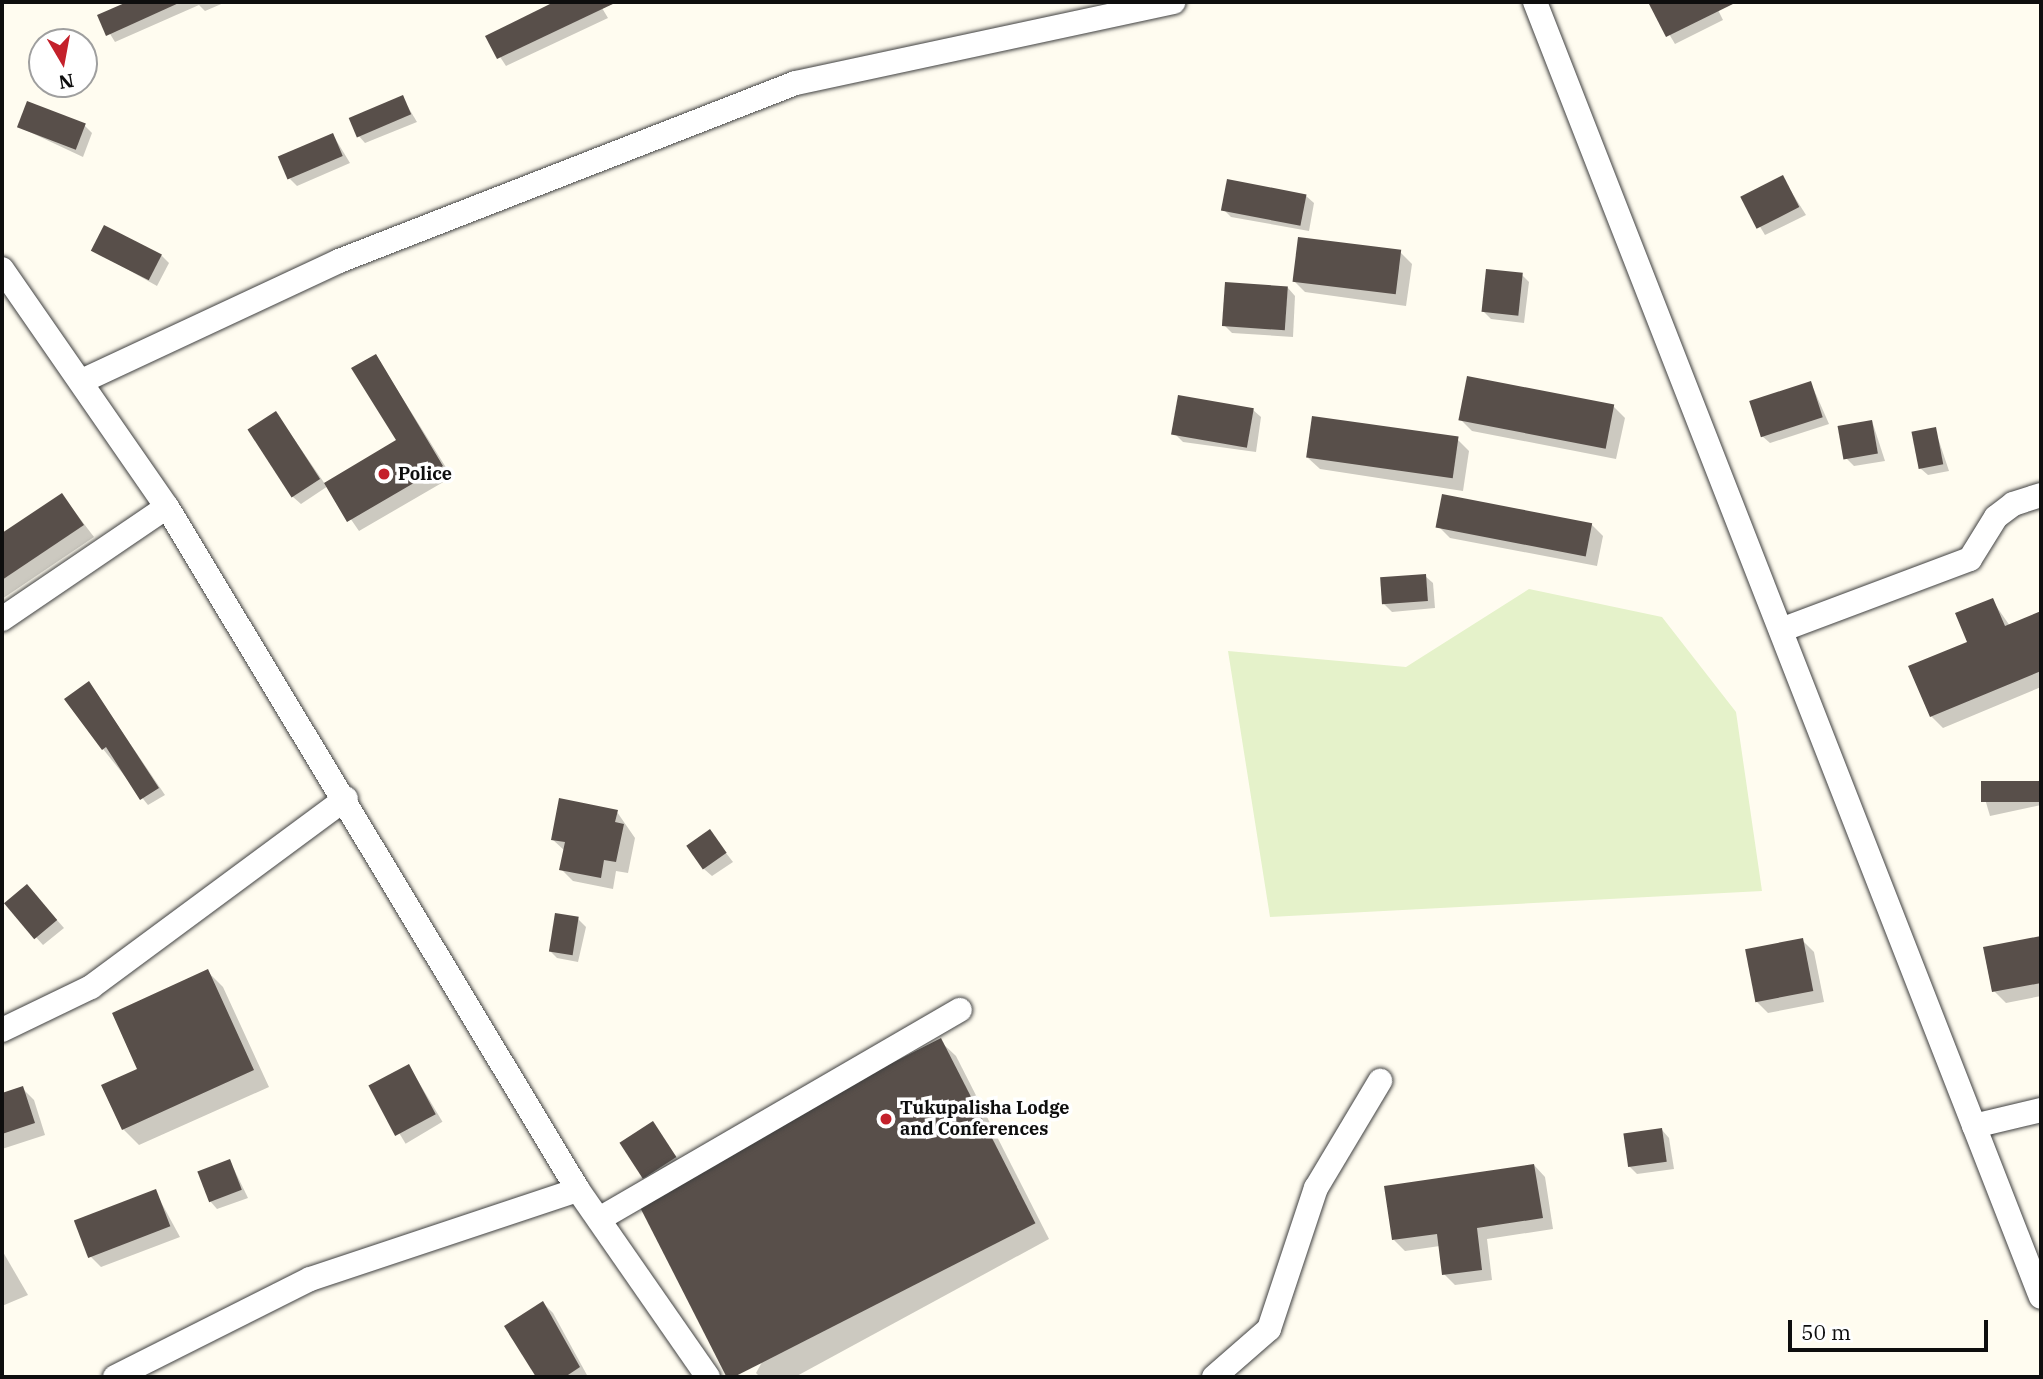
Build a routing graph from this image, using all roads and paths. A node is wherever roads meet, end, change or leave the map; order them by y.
1 (1173, 2) edge
2 (1535, 2) edge
3 (2, 269) edge
4 (82, 381) junction
5 (2041, 495) edge
6 (167, 507) junction
7 (2, 619) edge
8 (1781, 630) junction
9 (345, 798) junction
10 (960, 1010) dead end
11 (2, 1030) edge
12 (1380, 1081) dead end
13 (2041, 1110) edge
14 (1974, 1126) junction
15 (578, 1190) junction
16 (598, 1219) junction
17 (2041, 1297) edge
18 (115, 1377) edge
19 (708, 1377) edge
20 (1214, 1377) edge

1 - 4 street
2 - 8 street
3 - 4 street
4 - 6 street
5 - 8 street
6 - 7 street
6 - 9 street
8 - 14 street
9 - 11 street
9 - 15 street
10 - 16 street
12 - 20 street
13 - 14 street
14 - 17 street
15 - 16 street
15 - 18 street
16 - 19 street

